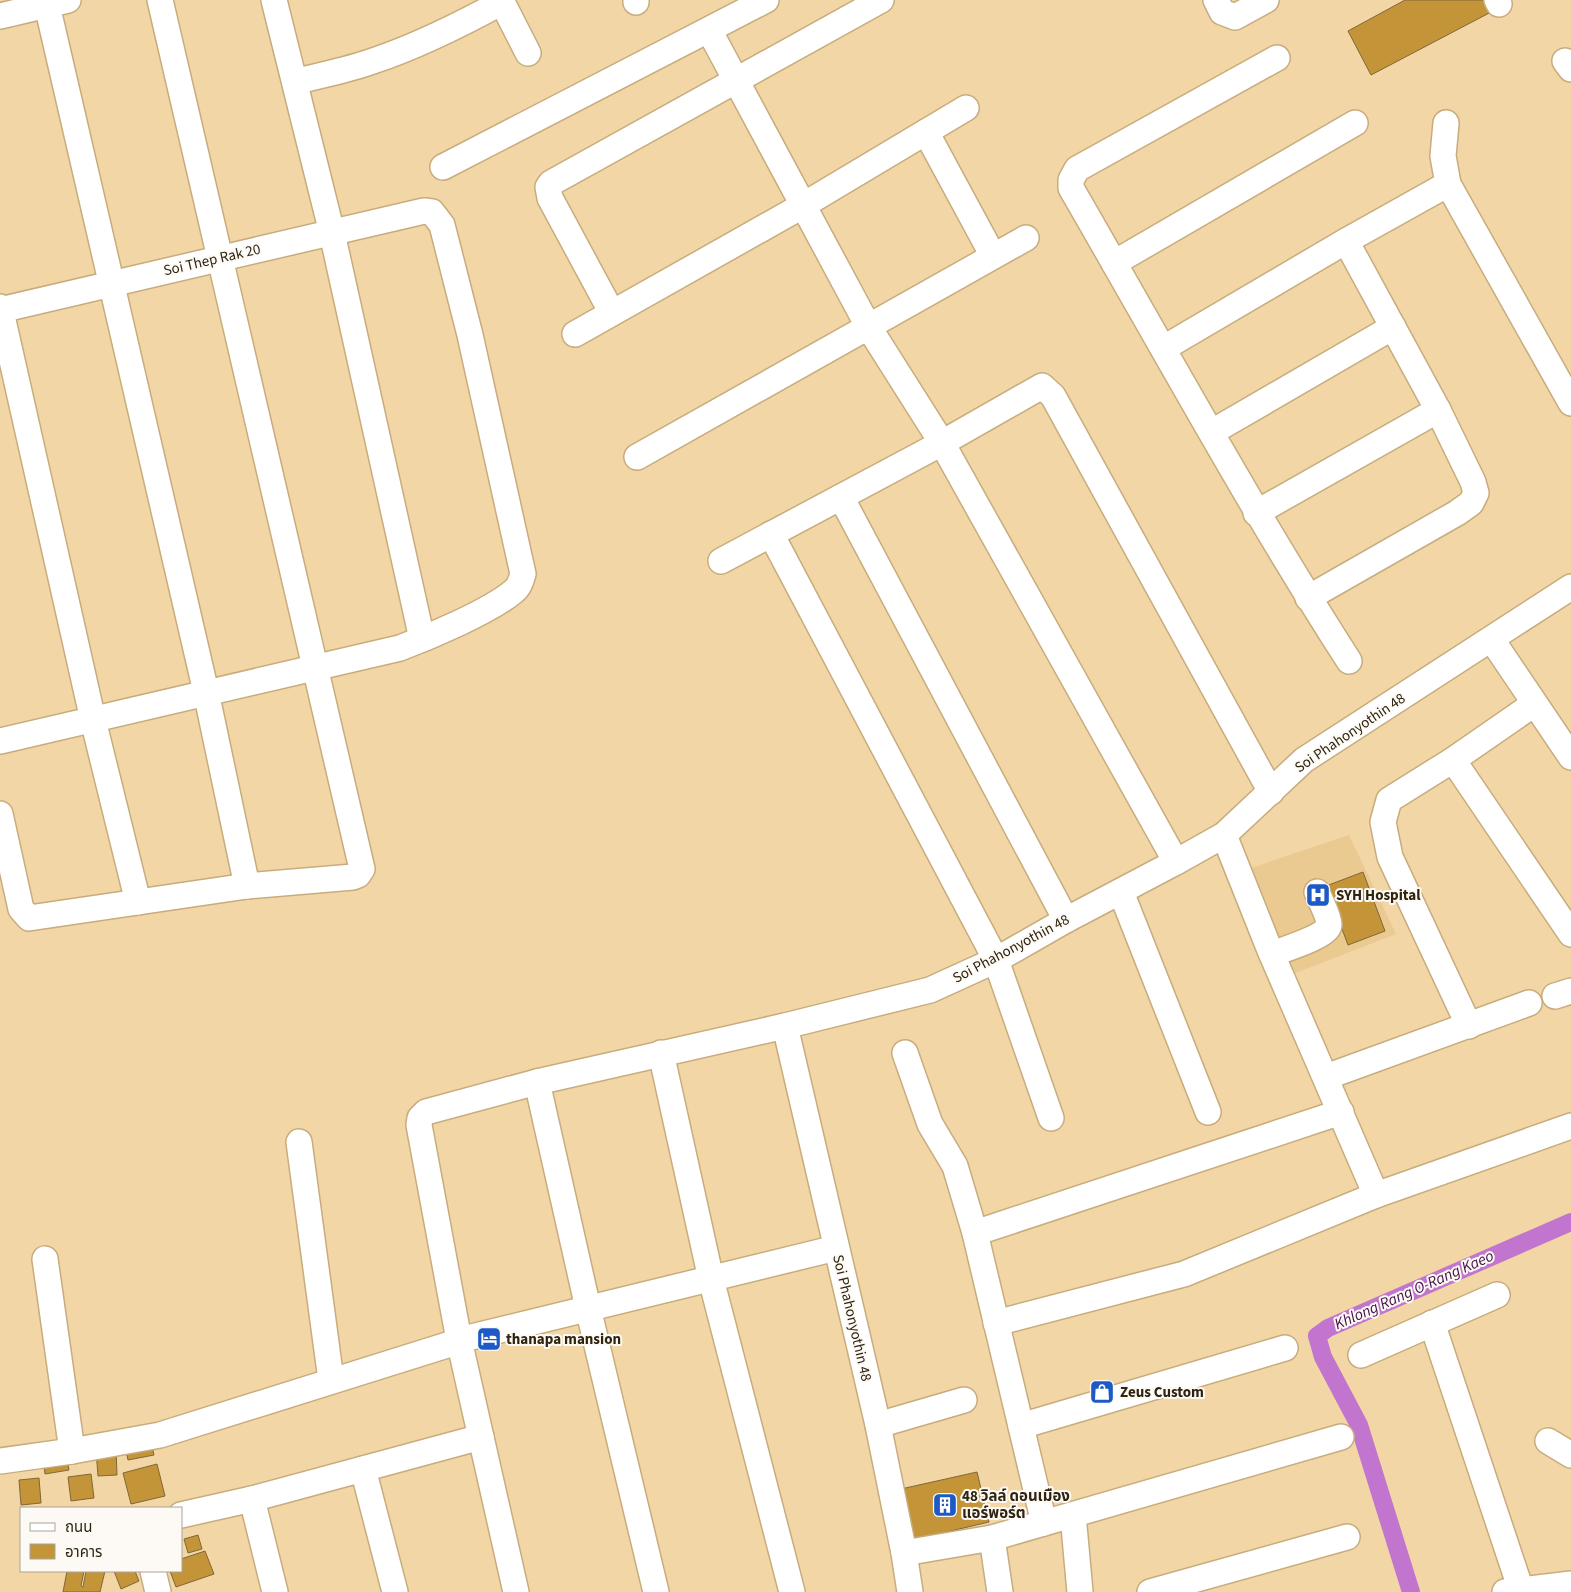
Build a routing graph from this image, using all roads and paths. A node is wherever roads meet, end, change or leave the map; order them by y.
1 (160, 0) edge
2 (274, 0) edge
3 (766, 0) edge
4 (881, 0) edge
5 (1216, 0) edge
6 (1266, 0) edge
7 (501, 1) edge
8 (57, 2) edge
9 (0, 16) edge
10 (709, 30) junction
11 (528, 53) dead end
12 (1277, 58) dead end
13 (738, 80) junction
14 (295, 82) junction
15 (966, 108) dead end
16 (1355, 123) dead end
17 (1446, 123) dead end
18 (926, 132) junction
19 (443, 168) dead end
20 (1448, 184) junction
21 (802, 206) junction
22 (332, 233) junction
23 (1026, 238) dead end
24 (1346, 241) junction
25 (993, 256) junction
26 (222, 258) junction
27 (1114, 263) junction
28 (113, 283) junction
29 (0, 309) edge
30 (612, 313) junction
31 (868, 326) junction
32 (1393, 327) junction
33 (576, 334) dead end
34 (1164, 348) junction
35 (1571, 404) edge
36 (1438, 410) junction
37 (1212, 432) junction
38 (942, 443) junction
39 (637, 457) dead end
40 (841, 497) junction
41 (1256, 513) junction
42 (771, 534) junction
43 (721, 561) dead end
44 (1571, 587) edge
45 (1308, 598) junction
46 (422, 639) junction
47 (1492, 640) junction
48 (1349, 661) dead end
49 (314, 667) junction
50 (206, 692) junction
51 (1534, 704) junction
52 (93, 720) junction
53 (0, 740) edge
54 (1568, 747) edge
55 (1453, 760) junction
56 (1270, 792) junction
57 (0, 814) edge
58 (1224, 835) junction
59 (1176, 862) junction
60 (247, 886) junction
61 (1121, 892) junction
62 (1317, 892) dead end
63 (138, 902) junction
64 (1066, 920) junction
65 (1571, 934) edge
66 (1272, 954) junction
67 (996, 960) junction
68 (1529, 1003) dead end
69 (785, 1026) junction
70 (1469, 1026) junction
71 (661, 1053) junction
72 (905, 1053) dead end
73 (1326, 1077) junction
74 (538, 1082) junction
75 (1208, 1112) dead end
76 (1340, 1112) junction
77 (1051, 1118) dead end
78 (1571, 1126) edge
79 (299, 1142) dead end
80 (1376, 1195) junction
81 (975, 1233) junction
82 (836, 1248) junction
83 (45, 1259) dead end
84 (711, 1279) junction
85 (1497, 1295) dead end
86 (588, 1308) junction
87 (996, 1323) junction
88 (1432, 1324) junction
89 (459, 1340) junction
90 (1285, 1348) dead end
91 (1361, 1355) dead end
92 (331, 1380) junction
93 (964, 1400) dead end
94 (878, 1425) junction
95 (1021, 1426) junction
96 (1341, 1436) dead end
97 (481, 1437) junction
98 (1548, 1441) dead end
99 (72, 1451) junction
100 (1571, 1454) edge
101 (0, 1460) edge
102 (363, 1468) junction
103 (252, 1499) junction
104 (182, 1515) edge
105 (1073, 1515) junction
106 (1044, 1523) junction
107 (1347, 1537) dead end
108 (992, 1538) junction
109 (904, 1553) junction
110 (152, 1572) edge
111 (1571, 1584) edge
112 (1513, 1591) edge
113 (158, 1592) edge
114 (275, 1592) edge
115 (395, 1592) edge
116 (516, 1592) edge
117 (656, 1592) edge
118 (792, 1592) edge
119 (910, 1592) edge
120 (1000, 1592) edge
121 (1080, 1592) edge
122 (1150, 1592) edge

1 - 26 street
2 - 14 street
3 - 10 street
4 - 13 street
5 - 6 street
7 - 11 street
7 - 14 street
8 - 9 street
8 - 28 street
10 - 13 street
10 - 19 street
12 - 27 street
13 - 21 street
13 - 30 street
14 - 22 street
15 - 18 street
16 - 27 street
17 - 20 street
18 - 21 street
18 - 25 street
20 - 24 street
20 - 35 street
21 - 30 street
21 - 31 street
22 - 26 street, Soi Thep Rak 20
22 - 46 street
22 - 46 street, Soi Thep Rak 20
23 - 25 street
24 - 32 street
24 - 34 street
25 - 31 street
26 - 28 street, Soi Thep Rak 20
26 - 49 street
27 - 34 street
28 - 29 street, Soi Thep Rak 20
28 - 50 street
29 - 52 street
30 - 33 street
31 - 38 street
31 - 39 street
32 - 36 street
32 - 37 street
34 - 37 street
36 - 41 street
36 - 45 street
37 - 41 street
38 - 40 street
38 - 56 street
38 - 59 street
40 - 42 street
40 - 64 street
41 - 45 street
42 - 43 street
42 - 67 street
44 - 47 street, Soi Phahonyothin 48
45 - 48 street
46 - 49 street
47 - 51 street
47 - 56 street, Soi Phahonyothin 48
49 - 50 street
49 - 60 street
50 - 52 street
50 - 60 street
51 - 54 street
51 - 55 street
52 - 53 street
52 - 63 street
55 - 65 street
55 - 70 street
56 - 58 street, Soi Phahonyothin 48
57 - 63 street
58 - 59 street, Soi Phahonyothin 48
58 - 66 street
59 - 61 street, Soi Phahonyothin 48
60 - 63 street
61 - 64 street, Soi Phahonyothin 48
61 - 75 street
62 - 66 street
64 - 67 street, Soi Phahonyothin 48
66 - 73 street
67 - 69 street, Soi Phahonyothin 48
67 - 77 street
68 - 70 street
69 - 71 street
69 - 82 street, Soi Phahonyothin 48
70 - 73 street
71 - 74 street
71 - 84 street
72 - 81 street
73 - 76 street
74 - 86 street
74 - 89 street
76 - 80 street
76 - 81 street
78 - 80 street
79 - 92 street
80 - 87 street
81 - 87 street
82 - 84 street
82 - 94 street, Soi Phahonyothin 48
83 - 99 street
84 - 86 street
84 - 118 street
85 - 88 street
86 - 89 street
86 - 117 street
87 - 95 street
88 - 91 street
88 - 112 street
89 - 92 street
89 - 97 street
90 - 95 street
92 - 99 street
93 - 94 street
94 - 109 street, Soi Phahonyothin 48
95 - 106 street
96 - 105 street
97 - 102 street
97 - 116 street
98 - 100 street
99 - 101 street
102 - 103 street
102 - 115 street
103 - 104 street
103 - 114 street
105 - 106 street
105 - 121 street
106 - 108 street
107 - 122 street
108 - 109 street
108 - 120 street
109 - 119 street, Soi Phahonyothin 48
110 - 113 street
111 - 112 street

